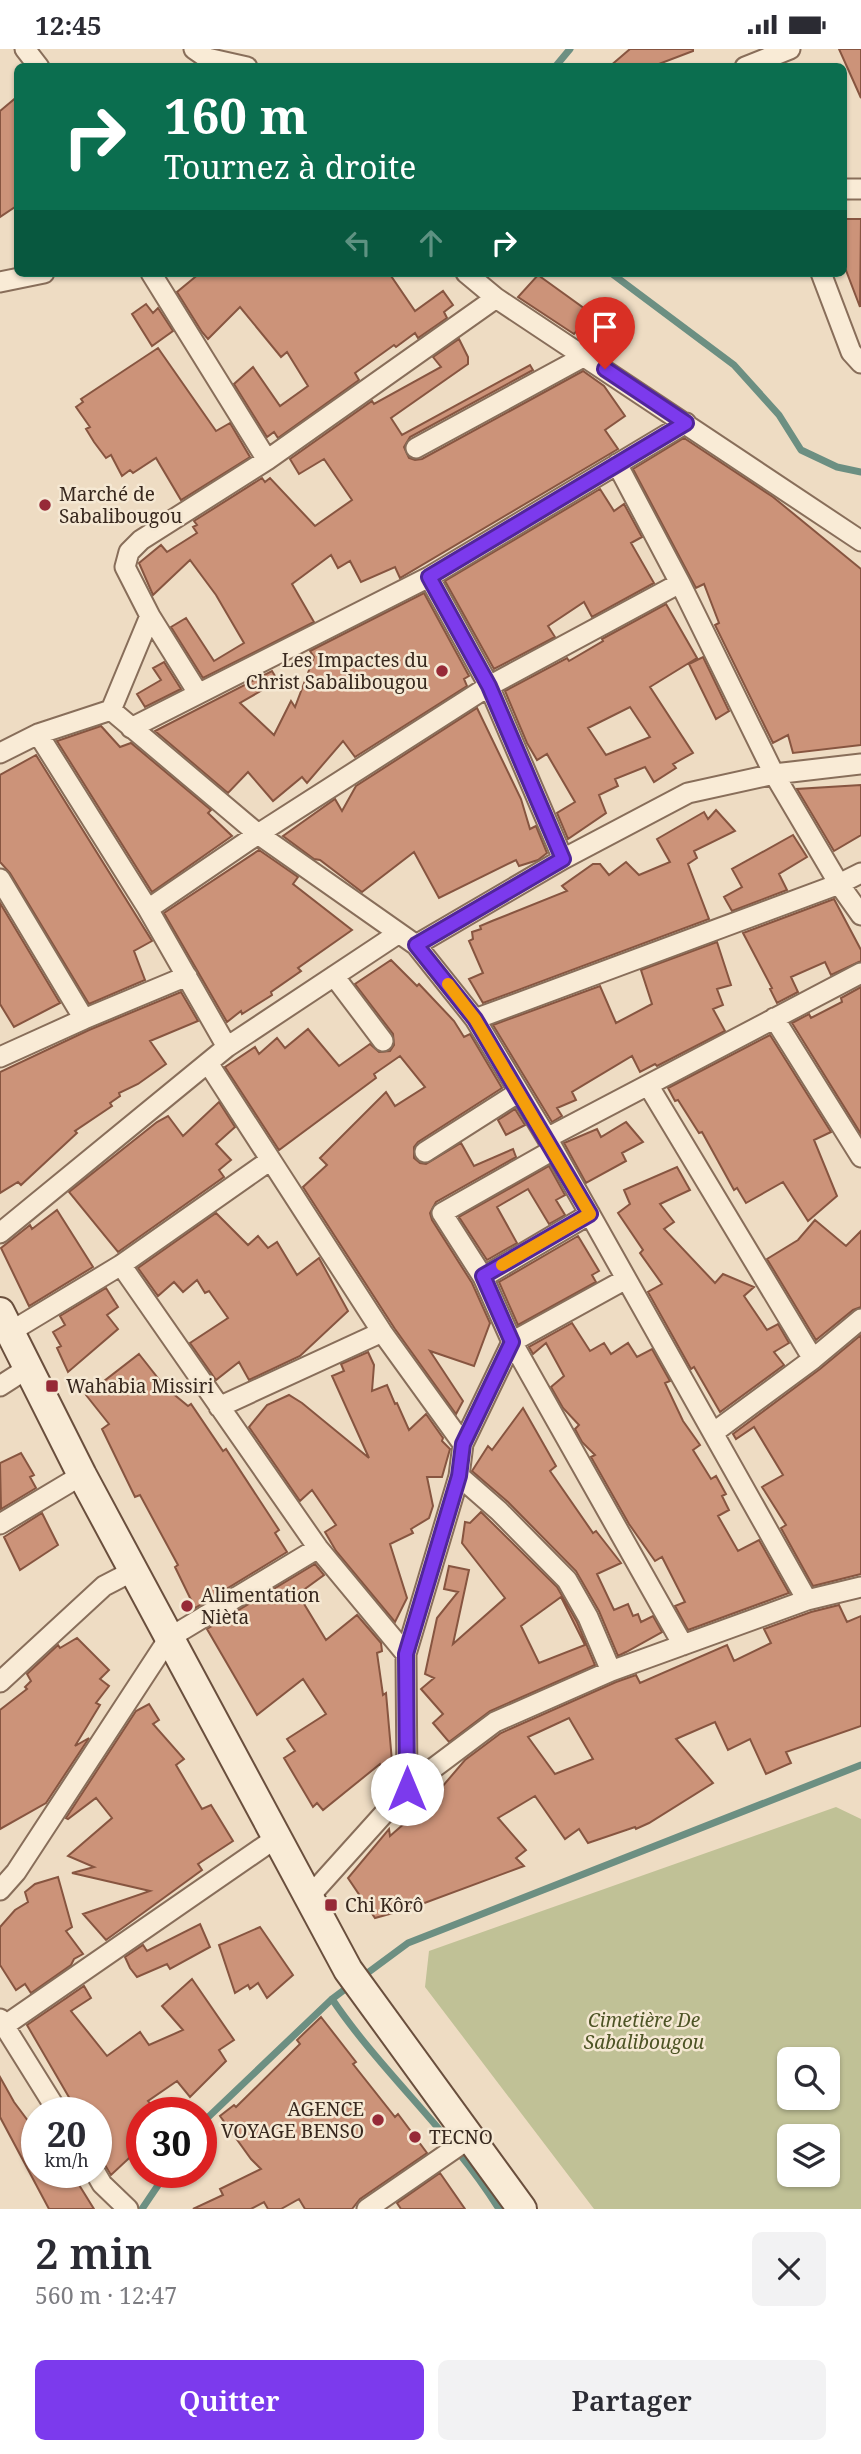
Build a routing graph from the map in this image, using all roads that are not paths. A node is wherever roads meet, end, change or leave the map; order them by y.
1 (25, 49) edge
2 (194, 49) edge
3 (789, 49) edge
4 (36, 63) edge
5 (229, 63) edge
6 (754, 63) edge
7 (24, 277) edge
8 (153, 277) edge
9 (471, 277) edge
10 (823, 277) edge
11 (0, 282) edge
12 (496, 298) junction
13 (858, 354) edge
14 (585, 356) junction
15 (686, 423) junction
16 (416, 448) dead end
17 (267, 460) junction
18 (617, 464) junction
19 (861, 541) edge
20 (429, 577) junction
21 (680, 583) junction
22 (150, 616) junction
23 (489, 686) junction
24 (198, 693) junction
25 (111, 711) junction
26 (131, 728) junction
27 (38, 734) junction
28 (0, 753) edge
29 (861, 764) edge
30 (774, 774) junction
31 (258, 834) junction
32 (563, 859) junction
33 (861, 873) edge
34 (0, 879) edge
35 (839, 884) junction
36 (148, 909) junction
37 (861, 915) edge
38 (399, 933) junction
39 (416, 945) junction
40 (861, 973) edge
41 (187, 976) junction
42 (334, 976) junction
43 (774, 1018) junction
44 (84, 1019) junction
45 (475, 1019) junction
46 (383, 1041) dead end
47 (227, 1047) junction
48 (0, 1057) edge
49 (208, 1063) junction
50 (648, 1085) junction
51 (519, 1092) junction
52 (550, 1144) junction
53 (425, 1152) dead end
54 (861, 1157) edge
55 (270, 1161) junction
56 (590, 1214) junction
57 (0, 1233) edge
58 (121, 1265) junction
59 (483, 1276) junction
60 (626, 1279) junction
61 (861, 1319) edge
62 (5, 1322) edge
63 (382, 1332) junction
64 (512, 1342) junction
65 (813, 1359) junction
66 (28, 1368) junction
67 (0, 1385) edge
68 (219, 1407) junction
69 (713, 1433) junction
70 (463, 1444) junction
71 (82, 1475) junction
72 (459, 1476) junction
73 (0, 1524) edge
74 (318, 1548) junction
75 (133, 1571) junction
76 (861, 1587) edge
77 (807, 1599) junction
78 (169, 1638) junction
79 (683, 1645) junction
80 (406, 1654) junction
81 (611, 1671) junction
82 (0, 1682) edge
83 (407, 1789) junction
84 (276, 1838) junction
85 (0, 1890) edge
86 (308, 1898) junction
87 (2, 2022) edge
88 (49, 2097) edge
89 (470, 2138) junction
90 (106, 2188) edge
91 (128, 2209) edge
92 (367, 2209) edge
93 (522, 2209) edge

1 - 4 street
2 - 5 street
3 - 6 street
7 - 11 street
8 - 17 street
9 - 12 street
10 - 13 street
12 - 14 street
12 - 17 street
14 - 15 street
14 - 16 street
15 - 18 street
15 - 19 street
17 - 22 street
18 - 20 street
18 - 21 street
20 - 23 street
20 - 24 street
21 - 23 street
21 - 30 street
22 - 24 street
22 - 25 street
23 - 31 street
23 - 32 street
24 - 26 street
25 - 26 street
25 - 27 street
26 - 31 street
27 - 28 street
27 - 36 street
29 - 30 street
30 - 32 street
30 - 35 street
31 - 36 street
31 - 38 street
32 - 39 street
33 - 35 street
34 - 44 street
35 - 37 street
35 - 45 street
36 - 41 street
38 - 39 street
38 - 42 street
39 - 45 street
40 - 43 street
41 - 44 street
41 - 47 street
42 - 46 street
42 - 47 street
43 - 50 street
43 - 54 street
44 - 48 street
45 - 51 street
47 - 49 street
49 - 55 street
49 - 57 street
50 - 52 street
50 - 65 street
51 - 52 street
51 - 53 street
52 - 56 street
52 - 59 street
55 - 58 street
55 - 63 street
56 - 59 street
56 - 60 street
58 - 62 street
58 - 68 street
59 - 64 street
60 - 64 street
60 - 69 street
61 - 65 street
62 - 66 main road
63 - 68 street
63 - 70 street
64 - 70 street
64 - 79 street
65 - 69 street
66 - 67 street
66 - 71 main road
68 - 74 street
69 - 77 street
70 - 72 street
71 - 73 street
71 - 75 main road
72 - 80 street
72 - 81 street
74 - 78 street
74 - 80 street
75 - 78 main road
75 - 82 street
76 - 77 street
77 - 79 street
78 - 84 main road
78 - 85 street
79 - 81 street
80 - 83 street
81 - 83 street
83 - 86 street
84 - 86 main road
84 - 87 street
86 - 89 main road
87 - 88 street
89 - 92 street
89 - 93 main road
90 - 91 street

